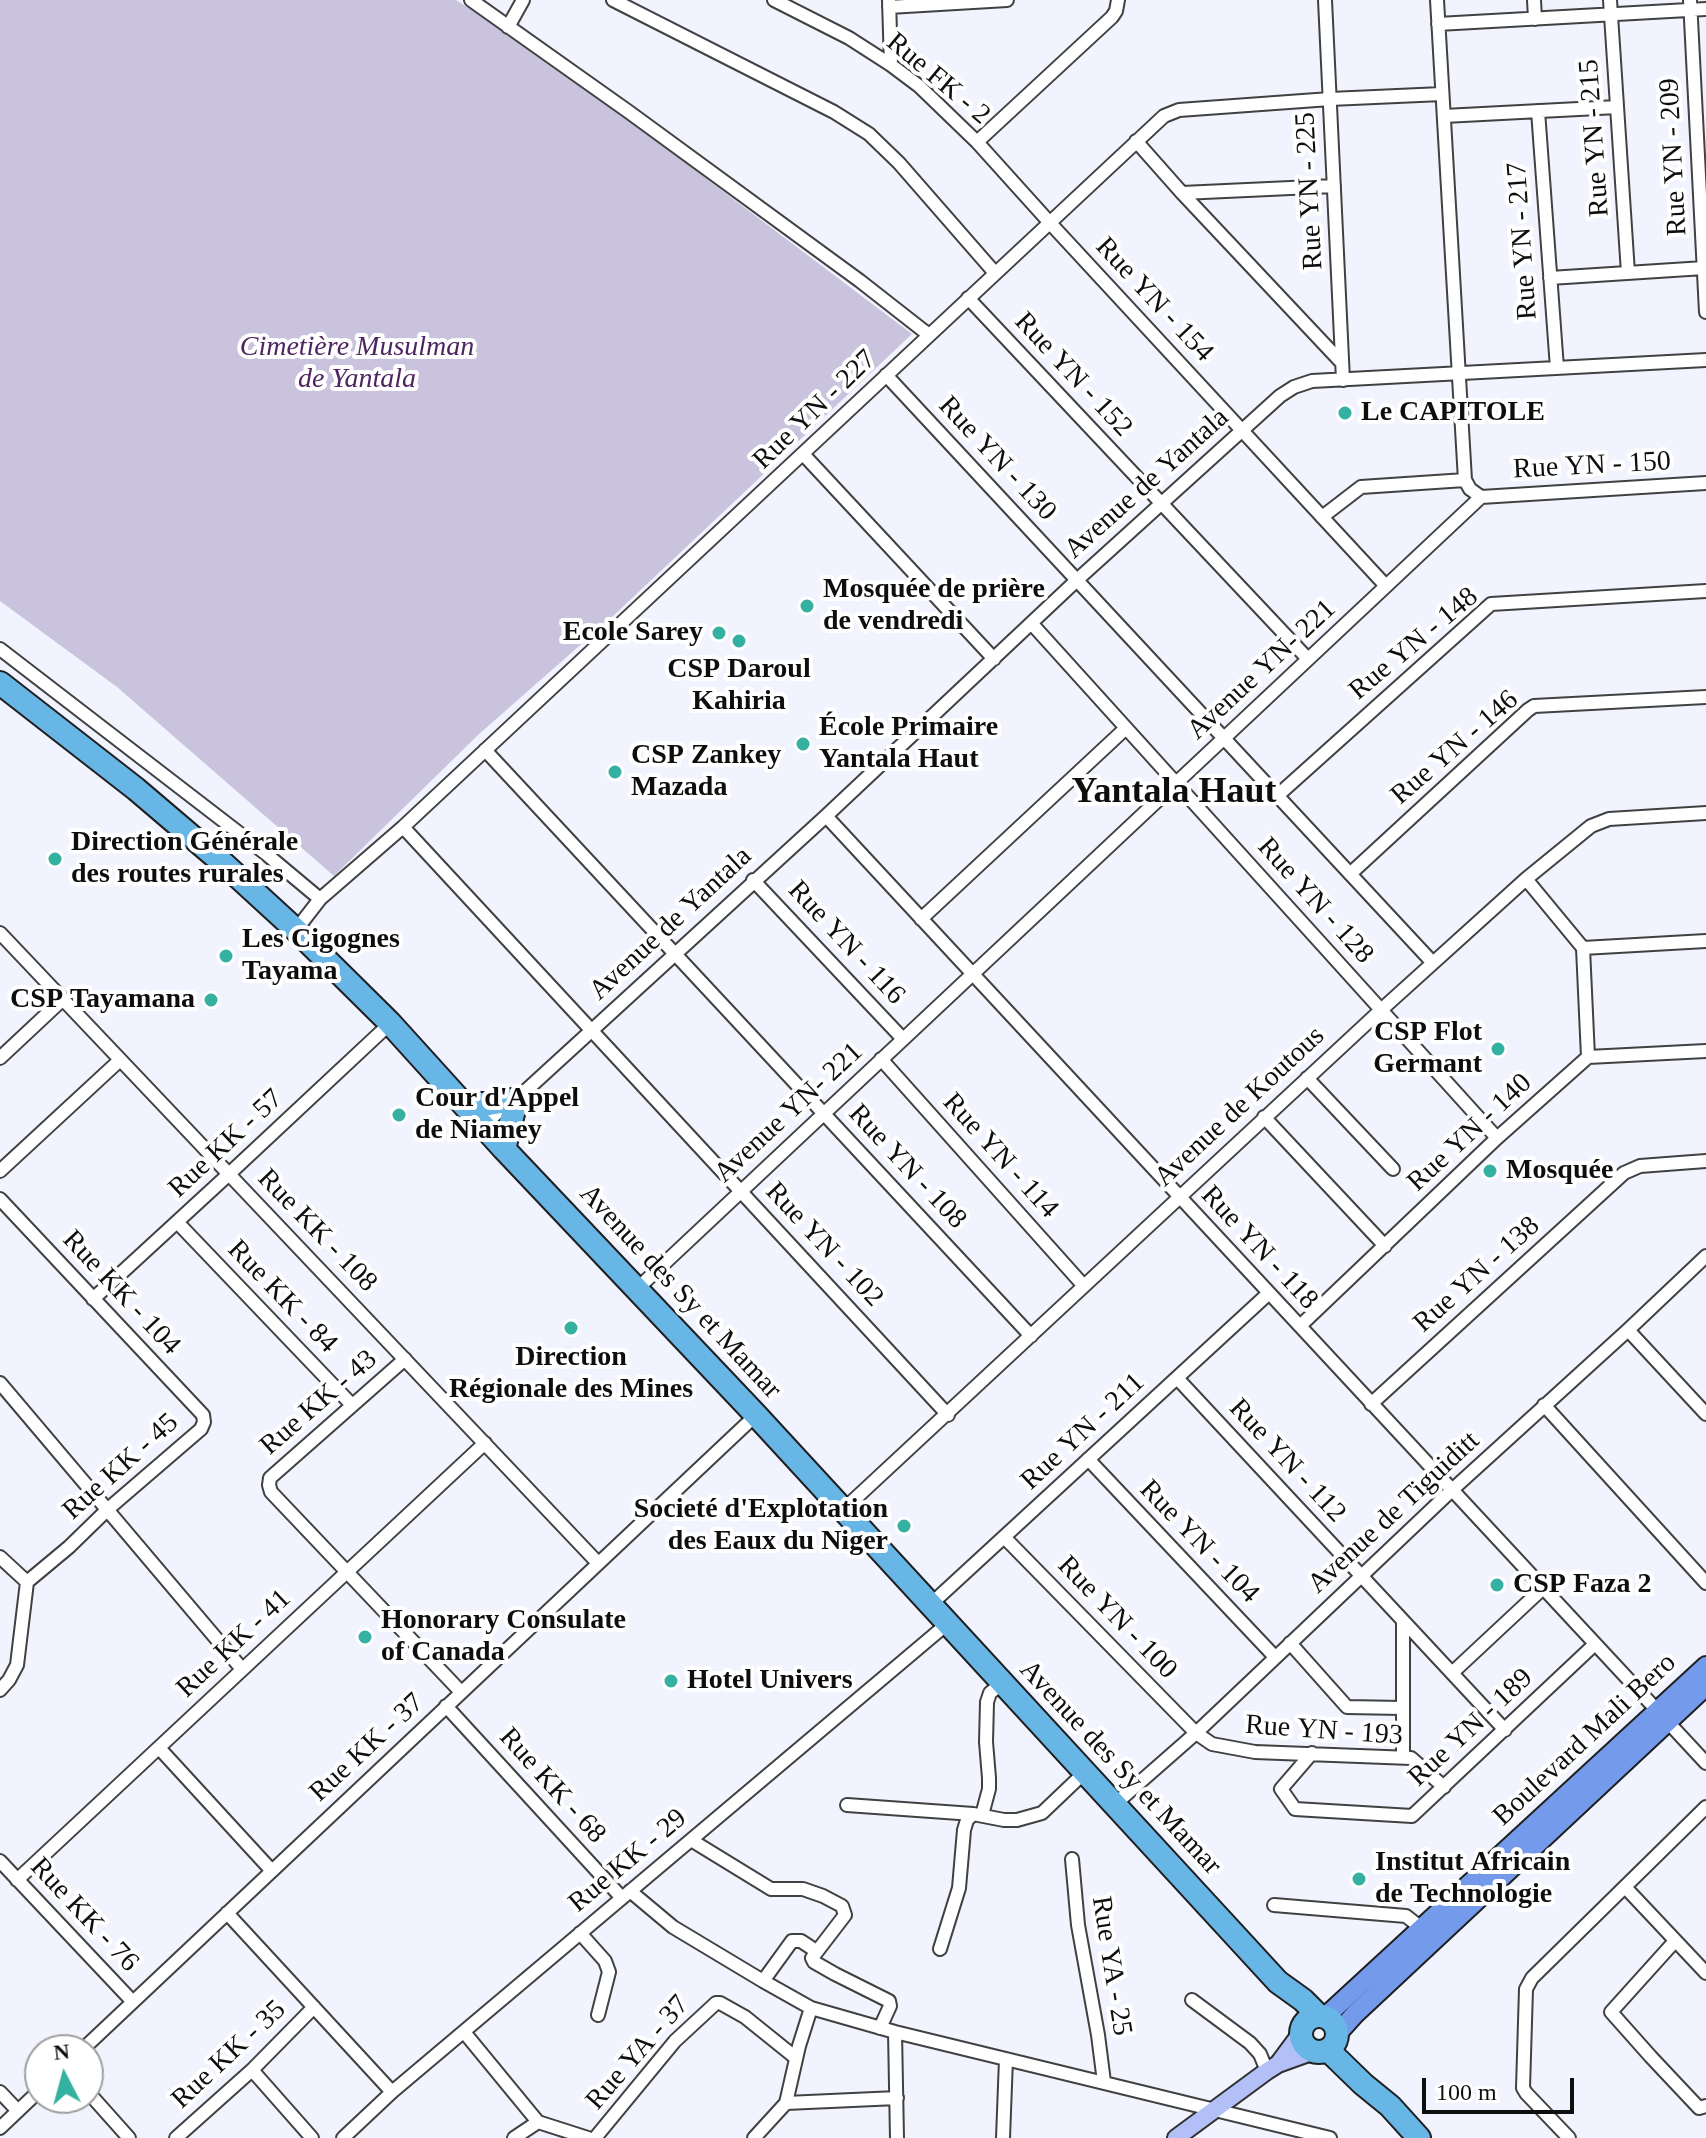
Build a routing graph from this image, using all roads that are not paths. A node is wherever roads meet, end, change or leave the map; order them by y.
1 (471, 0) edge
2 (523, 0) edge
3 (613, 0) edge
4 (774, 0) edge
5 (1007, 0) edge
6 (1118, 0) edge
7 (1325, 0) edge
8 (1437, 0) edge
9 (1534, 0) edge
10 (1610, 0) edge
11 (889, 4) edge
12 (1690, 5) edge
13 (1706, 9) edge
14 (1611, 14) junction
15 (1535, 19) junction
16 (1438, 24) junction
17 (508, 27) junction
18 (891, 65) junction
19 (1700, 87) edge
20 (1442, 94) junction
21 (1330, 99) junction
22 (1617, 107) junction
23 (1538, 111) junction
24 (1444, 116) junction
25 (1136, 141) junction
26 (977, 142) junction
27 (1334, 186) junction
28 (1182, 193) junction
29 (1050, 223) junction
30 (1704, 268) junction
31 (995, 273) junction
32 (1628, 273) junction
33 (1550, 278) junction
34 (968, 298) junction
35 (1706, 312) edge
36 (929, 335) junction
37 (1706, 360) edge
38 (1342, 363) junction
39 (1557, 368) junction
40 (1458, 374) junction
41 (886, 375) junction
42 (1343, 380) junction
43 (1242, 431) junction
44 (803, 454) junction
45 (1465, 480) junction
46 (1706, 483) edge
47 (1481, 497) junction
48 (1161, 504) junction
49 (1322, 517) junction
50 (1077, 580) junction
51 (1386, 586) junction
52 (1706, 591) edge
53 (1032, 624) junction
54 (0, 649) edge
55 (994, 659) junction
56 (1308, 659) junction
57 (0, 683) edge
58 (1706, 697) edge
59 (1126, 728) junction
60 (1224, 738) junction
61 (485, 750) junction
62 (1176, 783) junction
63 (1277, 796) junction
64 (1706, 813) edge
65 (826, 816) junction
66 (403, 827) junction
67 (1350, 874) junction
68 (1526, 879) junction
69 (753, 880) junction
70 (320, 899) junction
71 (921, 919) junction
72 (296, 930) junction
73 (0, 933) edge
74 (1706, 941) edge
75 (1583, 948) junction
76 (675, 953) junction
77 (1433, 963) junction
78 (972, 974) junction
79 (63, 999) junction
80 (1381, 1010) junction
81 (389, 1022) junction
82 (591, 1030) junction
83 (903, 1039) junction
84 (1706, 1051) edge
85 (1588, 1057) junction
86 (0, 1058) edge
87 (881, 1059) junction
88 (120, 1060) junction
89 (1307, 1078) junction
90 (515, 1101) junction
91 (464, 1104) junction
92 (824, 1113) junction
93 (1264, 1117) junction
94 (486, 1127) junction
95 (1497, 1138) junction
96 (504, 1149) junction
97 (1706, 1161) edge
98 (1393, 1169) dead end
99 (0, 1171) edge
100 (229, 1174) junction
101 (741, 1191) junction
102 (1179, 1196) junction
103 (0, 1199) edge
104 (177, 1222) junction
105 (1385, 1246) junction
106 (1706, 1256) edge
107 (1083, 1285) junction
108 (637, 1289) junction
109 (1269, 1293) junction
110 (93, 1299) junction
111 (1300, 1326) junction
112 (1628, 1330) junction
113 (1031, 1336) junction
114 (405, 1359) junction
115 (1177, 1378) junction
116 (0, 1383) edge
117 (1371, 1404) junction
118 (352, 1405) junction
119 (1544, 1405) junction
120 (1706, 1414) edge
121 (756, 1415) junction
122 (948, 1415) junction
123 (204, 1422) joint
124 (485, 1443) junction
125 (1088, 1459) junction
126 (1452, 1490) junction
127 (108, 1509) junction
128 (843, 1510) junction
129 (1004, 1537) junction
130 (0, 1557) edge
131 (598, 1563) junction
132 (347, 1571) junction
133 (1361, 1576) junction
134 (27, 1582) junction
135 (1706, 1583) edge
136 (1542, 1589) junction
137 (930, 1605) junction
138 (1403, 1621) junction
139 (947, 1624) junction
140 (1290, 1643) junction
141 (1595, 1644) junction
142 (1275, 1657) junction
143 (1706, 1666) edge
144 (242, 1669) junction
145 (1452, 1673) junction
146 (1001, 1684) junction
147 (1706, 1686) edge
148 (0, 1690) edge
149 (461, 1692) junction
150 (446, 1706) junction
151 (1402, 1708) junction
152 (1662, 1718) junction
153 (1505, 1730) junction
154 (1196, 1733) junction
155 (160, 1749) junction
156 (1312, 1753) junction
157 (1403, 1757) junction
158 (1706, 1763) edge
159 (1084, 1773) junction
160 (1444, 1787) junction
161 (847, 1805) dead end
162 (1114, 1805) junction
163 (1706, 1807) edge
164 (978, 1815) junction
165 (691, 1840) junction
166 (1072, 1859) dead end
167 (0, 1861) edge
168 (272, 1871) junction
169 (17, 1880) junction
170 (1625, 1887) junction
171 (626, 1894) junction
172 (1274, 1905) dead end
173 (227, 1913) junction
174 (580, 1933) junction
175 (1428, 1934) junction
176 (1675, 1941) junction
177 (940, 1949) dead end
178 (816, 1951) junction
179 (1706, 1973) edge
180 (763, 1981) junction
181 (1192, 2000) dead end
182 (133, 2002) junction
183 (314, 2007) junction
184 (811, 2008) junction
185 (598, 2015) dead end
186 (880, 2028) junction
187 (464, 2032) junction
188 (895, 2032) junction
189 (1320, 2033) junction
190 (99, 2034) edge
191 (796, 2058) junction
192 (1006, 2059) junction
193 (1273, 2067) junction
194 (252, 2070) junction
195 (1104, 2082) junction
196 (0, 2092) edge
197 (392, 2092) junction
198 (897, 2098) junction
199 (786, 2103) junction
200 (24, 2105) edge
201 (1706, 2106) edge
202 (1215, 2109) junction
203 (104, 2110) edge
204 (18, 2111) junction
205 (538, 2122) junction
206 (0, 2128) edge
207 (1408, 2134) edge
208 (351, 2136) edge
209 (1178, 2137) edge
210 (129, 2138) edge
211 (176, 2138) edge
212 (312, 2138) edge
213 (514, 2138) edge
214 (588, 2138) edge
215 (595, 2138) edge
216 (754, 2138) edge
217 (897, 2138) edge
218 (1003, 2138) edge
219 (1330, 2138) edge
220 (1569, 2138) edge

1 - 17 street
2 - 17 street
3 - 31 street
4 - 18 street, Rue FK - 2
5 - 11 street
6 - 26 street
7 - 21 street, Rue YN - 225
8 - 16 street
9 - 15 street
10 - 14 street, Rue YN - 215
11 - 18 street
12 - 13 street
12 - 14 street
12 - 19 street, Rue YN - 209
14 - 15 street
14 - 22 street, Rue YN - 215
15 - 16 street
16 - 20 street
17 - 36 street
18 - 26 street, Rue FK - 2
19 - 30 street, Rue YN - 209
20 - 21 street, Rue YN - 227
20 - 24 street
21 - 25 street, Rue YN - 227
21 - 27 street, Rue YN - 225
22 - 23 street
22 - 32 street, Rue YN - 215
23 - 24 street
23 - 33 street, Rue YN - 217
24 - 40 street
25 - 28 street
25 - 29 street, Rue YN - 227
26 - 29 street, Rue FK - 2
27 - 28 street
27 - 38 street, Rue YN - 225
28 - 38 street
29 - 31 street, Rue YN - 227
29 - 43 street, Rue YN - 154
30 - 32 street
30 - 35 street, Rue YN - 209
31 - 34 street, Rue YN - 227
32 - 33 street
33 - 39 street, Rue YN - 217
34 - 36 street, Rue YN - 227
34 - 48 street, Rue YN - 152
36 - 41 street, Rue YN - 227
37 - 39 street, Avenue de Yantala
38 - 42 street, Rue YN - 225
39 - 40 street, Avenue de Yantala
40 - 42 street, Avenue de Yantala
40 - 45 street
41 - 44 street, Rue YN - 227
41 - 50 street, Rue YN - 130
42 - 43 street, Avenue de Yantala
43 - 48 street, Avenue de Yantala
43 - 49 street, Rue YN - 154
44 - 55 street
44 - 61 street, Rue YN - 227
45 - 47 street
45 - 49 street
46 - 47 street, Rue YN - 150
47 - 51 street, Avenue YN- 221
48 - 50 street, Avenue de Yantala
48 - 56 street, Rue YN - 152
49 - 51 street, Rue YN - 154
50 - 53 street, Avenue de Yantala
50 - 60 street, Rue YN - 130
51 - 56 street, Avenue YN- 221
52 - 63 street, Rue YN - 148
53 - 55 street, Avenue de Yantala
53 - 59 street, Rue YN - 128
54 - 70 street
55 - 65 street, Avenue de Yantala
56 - 60 street, Avenue YN- 221
57 - 72 highway, Avenue des Sy et Mamar
58 - 67 street, Rue YN - 146
59 - 62 street, Rue YN - 128
59 - 71 street
60 - 62 street, Avenue YN- 221
60 - 63 street, Rue YN - 130
61 - 66 street, Rue YN - 227
61 - 76 street, Rue YN - 108
62 - 78 street, Avenue YN- 221
62 - 80 street, Rue YN - 128
63 - 67 street, Rue YN - 130
64 - 68 street, Avenue de Koutous
65 - 69 street, Avenue de Yantala
65 - 71 street, Rue YN - 118
66 - 70 street, Rue YN - 227
66 - 82 street, Rue YN - 102
67 - 77 street, Rue YN - 130
68 - 75 street
68 - 77 street, Avenue de Koutous
69 - 76 street, Avenue de Yantala
69 - 83 street, Rue YN - 116
70 - 72 street, Rue YN - 227
71 - 78 street, Rue YN - 118
72 - 81 highway, Avenue des Sy et Mamar
73 - 79 street, Rue KK - 108
74 - 75 street
75 - 85 street
76 - 82 street, Avenue de Yantala
76 - 92 street, Rue YN - 108
77 - 80 street, Avenue de Koutous
78 - 83 street, Avenue YN- 221
78 - 102 street, Rue YN - 118
79 - 86 street
79 - 88 street, Rue KK - 108
80 - 89 street, Avenue de Koutous
80 - 95 street, Rue YN - 128
81 - 91 highway, Avenue des Sy et Mamar
81 - 100 street, Rue KK - 57
82 - 90 street, Avenue de Yantala
82 - 101 street, Rue YN - 102
83 - 87 street, Avenue YN- 221
84 - 85 street
85 - 95 street, Rue YN - 140
87 - 92 street, Avenue YN- 221
87 - 107 street, Rue YN - 114
88 - 99 street
88 - 100 street, Rue KK - 108
89 - 93 street, Avenue de Koutous
89 - 98 street
90 - 91 highway
90 - 94 street, Avenue de Yantala
90 - 96 highway
91 - 94 highway, Avenue des Sy et Mamar
92 - 101 street, Avenue YN- 221
92 - 113 street, Rue YN - 108
93 - 102 street, Avenue de Koutous
93 - 105 street
94 - 96 highway, Avenue des Sy et Mamar
95 - 105 street, Rue YN - 140
96 - 108 highway, Avenue des Sy et Mamar
97 - 117 street, Rue YN - 138
100 - 104 street, Rue KK - 57
100 - 114 street, Rue KK - 108
101 - 108 street, Avenue YN- 221
101 - 122 street, Rue YN - 102
102 - 107 street, Avenue de Koutous
102 - 109 street, Rue YN - 118
103 - 110 street, Rue KK - 104
104 - 110 street, Rue KK - 57
104 - 118 street, Rue KK - 84
105 - 111 street, Rue YN - 140
106 - 112 street, Avenue de Tiguiditt
107 - 113 street, Avenue de Koutous
108 - 121 highway, Avenue des Sy et Mamar
109 - 111 street, Rue YN - 118
109 - 115 street, Rue YN - 211
110 - 123 street, Rue KK - 104
111 - 117 street, Rue YN - 118
112 - 119 street, Avenue de Tiguiditt
112 - 120 street
113 - 122 street, Avenue de Koutous
114 - 118 street, Rue KK - 43
114 - 124 street, Rue KK - 108
115 - 125 street, Rue YN - 211
115 - 133 street, Rue YN - 112
116 - 127 street
117 - 126 street, Rue YN - 118
118 - 132 street, Rue KK - 43
119 - 126 street, Avenue de Tiguiditt
119 - 135 street
121 - 128 highway, Avenue des Sy et Mamar
121 - 131 street, Rue KK - 37
122 - 128 street, Avenue de Koutous
123 - 127 street, Rue KK - 45
124 - 131 street, Rue KK - 108
124 - 132 street, Rue KK - 41
125 - 129 street, Rue YN - 211
125 - 142 street, Rue YN - 104
126 - 133 street, Avenue de Tiguiditt
126 - 136 street, Rue YN - 118
127 - 134 street, Rue KK - 45
127 - 144 street
128 - 137 highway, Avenue des Sy et Mamar
129 - 137 street, Rue YN - 211
129 - 154 street, Rue YN - 100
130 - 134 street
131 - 149 street, Rue KK - 37
132 - 144 street, Rue KK - 41
132 - 149 street
133 - 138 street, Rue YN - 112
133 - 140 street, Avenue de Tiguiditt
134 - 148 street
136 - 141 street, Rue YN - 118
136 - 145 street
137 - 139 highway, Avenue des Sy et Mamar
138 - 145 street, Rue YN - 112
138 - 151 street
139 - 146 highway, Avenue des Sy et Mamar
139 - 165 street, Rue KK - 29
140 - 142 street, Avenue de Tiguiditt
140 - 151 street
141 - 152 street, Rue YN - 118
141 - 153 street, Rue YN - 189
142 - 154 street, Avenue de Tiguiditt
143 - 152 main road, Boulevard Mali Bero
144 - 155 street, Rue KK - 41
145 - 153 street, Rue YN - 112
146 - 159 highway, Avenue des Sy et Mamar
146 - 164 street
147 - 152 main road, Boulevard Mali Bero
149 - 150 street, Rue KK - 37
150 - 168 street, Rue KK - 37
150 - 171 street, Rue KK - 68
151 - 157 street
152 - 158 street, Rue YN - 118
152 - 175 main road, Boulevard Mali Bero
153 - 160 street, Rue YN - 189
154 - 156 street, Rue YN - 193
154 - 162 street, Avenue de Tiguiditt
155 - 168 street
155 - 169 street, Rue KK - 41
156 - 157 street, Rue YN - 193
156 - 160 street, Rue YN - 189
157 - 160 street, Rue YN - 193
159 - 162 highway, Avenue des Sy et Mamar
159 - 164 street
161 - 164 street
162 - 189 highway, Avenue des Sy et Mamar
163 - 170 street
164 - 177 street
165 - 171 street, Rue KK - 29
165 - 178 street
166 - 195 street, Rue YA - 25
167 - 169 street, Rue KK - 76
168 - 173 street, Rue KK - 37
169 - 182 street, Rue KK - 76
170 - 176 street
170 - 220 street
171 - 174 street, Rue KK - 29
171 - 180 street, Rue KK - 68
172 - 175 street
173 - 182 street, Rue KK - 37
173 - 183 street
174 - 185 street
174 - 187 street, Rue KK - 29
175 - 189 main road, Boulevard Mali Bero
176 - 179 street
176 - 201 street
178 - 180 street
178 - 186 street
180 - 184 street, Rue KK - 68
181 - 193 street
182 - 190 street, Rue KK - 37
183 - 194 street, Rue KK - 35
183 - 197 street
184 - 186 street, Rue KK - 68
184 - 191 street
186 - 188 street, Rue KK - 68
187 - 197 street, Rue KK - 29
187 - 205 street
188 - 192 street, Rue KK - 68
188 - 198 street
189 - 193 street
189 - 207 highway, Avenue des Sy et Mamar
191 - 199 street
191 - 215 street, Rue YA - 37
192 - 195 street, Rue KK - 68
192 - 218 street
193 - 202 street
194 - 211 street, Rue KK - 35
194 - 212 street
195 - 202 street, Rue KK - 68
196 - 204 street
197 - 208 street, Rue KK - 29
198 - 199 street
198 - 217 street
199 - 216 street
200 - 204 street
202 - 209 street
202 - 219 street, Rue KK - 68
203 - 210 street
204 - 206 street
205 - 213 street
205 - 214 street

